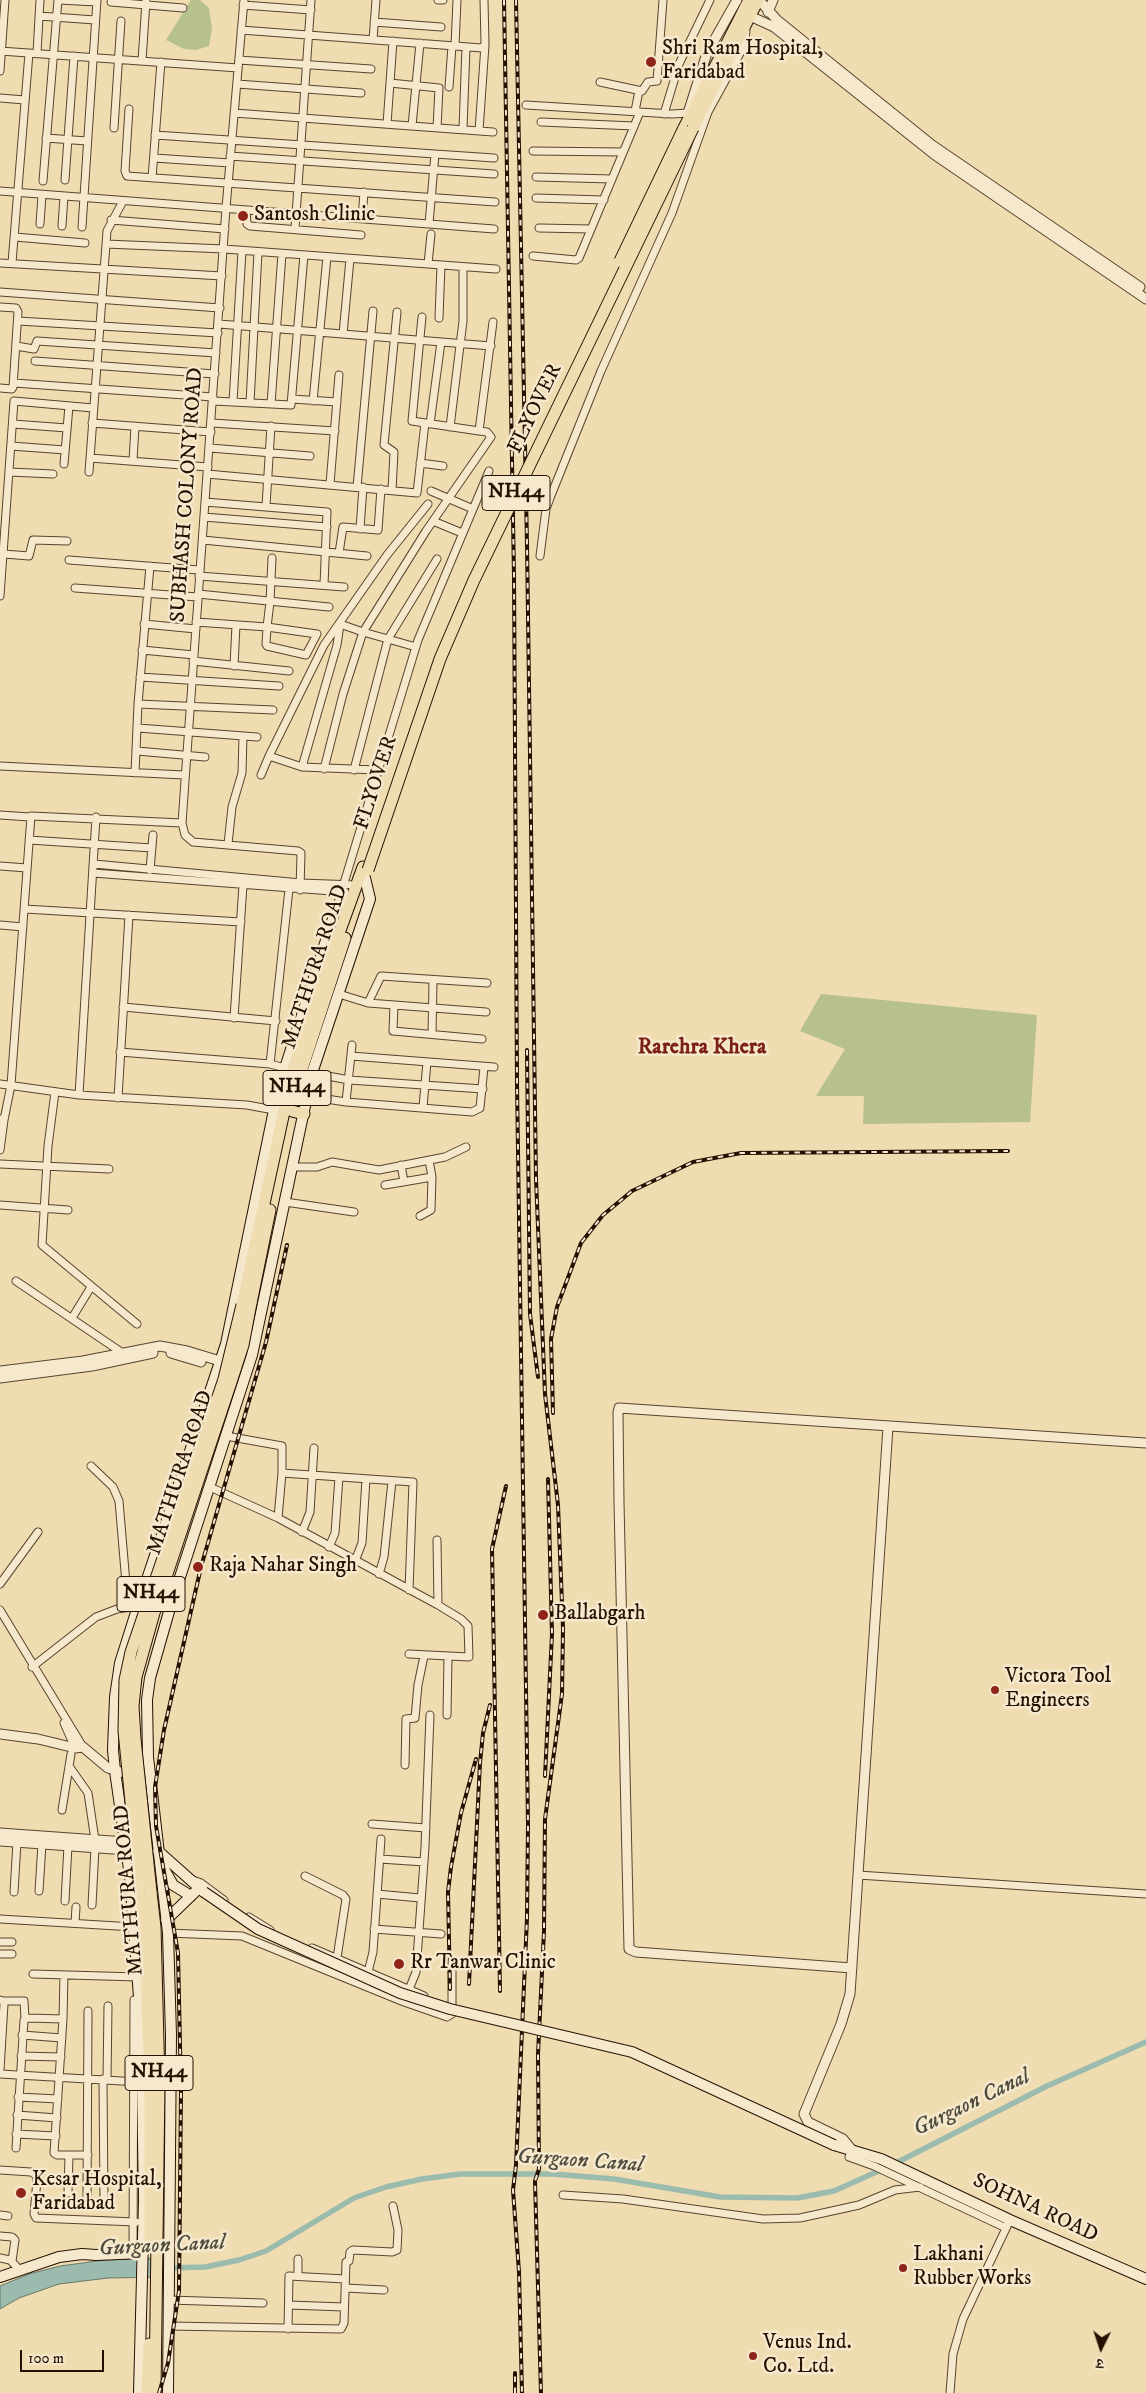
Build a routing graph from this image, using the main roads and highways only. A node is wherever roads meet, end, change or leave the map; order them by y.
1 (749, 0) edge
2 (759, 0) edge
3 (688, 123) junction
4 (357, 883) junction
5 (294, 1054) junction
6 (289, 1110) junction
7 (155, 1816) junction
8 (122, 1819) junction
9 (126, 1846) junction
10 (162, 1856) junction
11 (162, 1877) junction
12 (130, 1880) junction
13 (202, 1891) junction
14 (191, 1896) junction
15 (166, 1920) junction
16 (96, 2255) junction
17 (152, 2255) junction
18 (0, 2277) edge
19 (1146, 2279) edge
20 (155, 2281) junction
21 (0, 2282) edge
22 (140, 2393) edge
23 (147, 2393) edge
24 (156, 2393) edge
25 (168, 2393) edge

1 - 3 highway, NH44
2 - 3 highway, FLYOVER / NH44
3 - 4 highway, FLYOVER / NH44, bridge
4 - 5 highway, MATHURA ROAD / NH44
4 - 5 main road
4 - 6 highway, MATHURA ROAD / NH44
4 - 6 main road
5 - 6 highway, MATHURA ROAD / NH44
5 - 6 main road
6 - 7 main road
6 - 8 main road
6 - 17 highway, MATHURA ROAD / NH44, bridge
7 - 8 main road
7 - 10 main road
8 - 9 main road
9 - 10 main road
9 - 12 main road
10 - 11 main road
10 - 13 main road, SOHNA ROAD
10 - 14 main road
11 - 12 main road
11 - 15 main road
12 - 17 main road
13 - 14 main road
13 - 19 main road, SOHNA ROAD, bridge
14 - 15 main road
15 - 17 main road
16 - 17 main road
16 - 18 main road
16 - 21 main road
17 - 20 highway, MATHURA ROAD / NH44
17 - 20 main road
20 - 22 main road, MATHURA ROAD
20 - 23 highway, MATHURA ROAD / NH44
20 - 24 highway, MATHURA ROAD / NH44
20 - 25 main road, MATHURA ROAD

